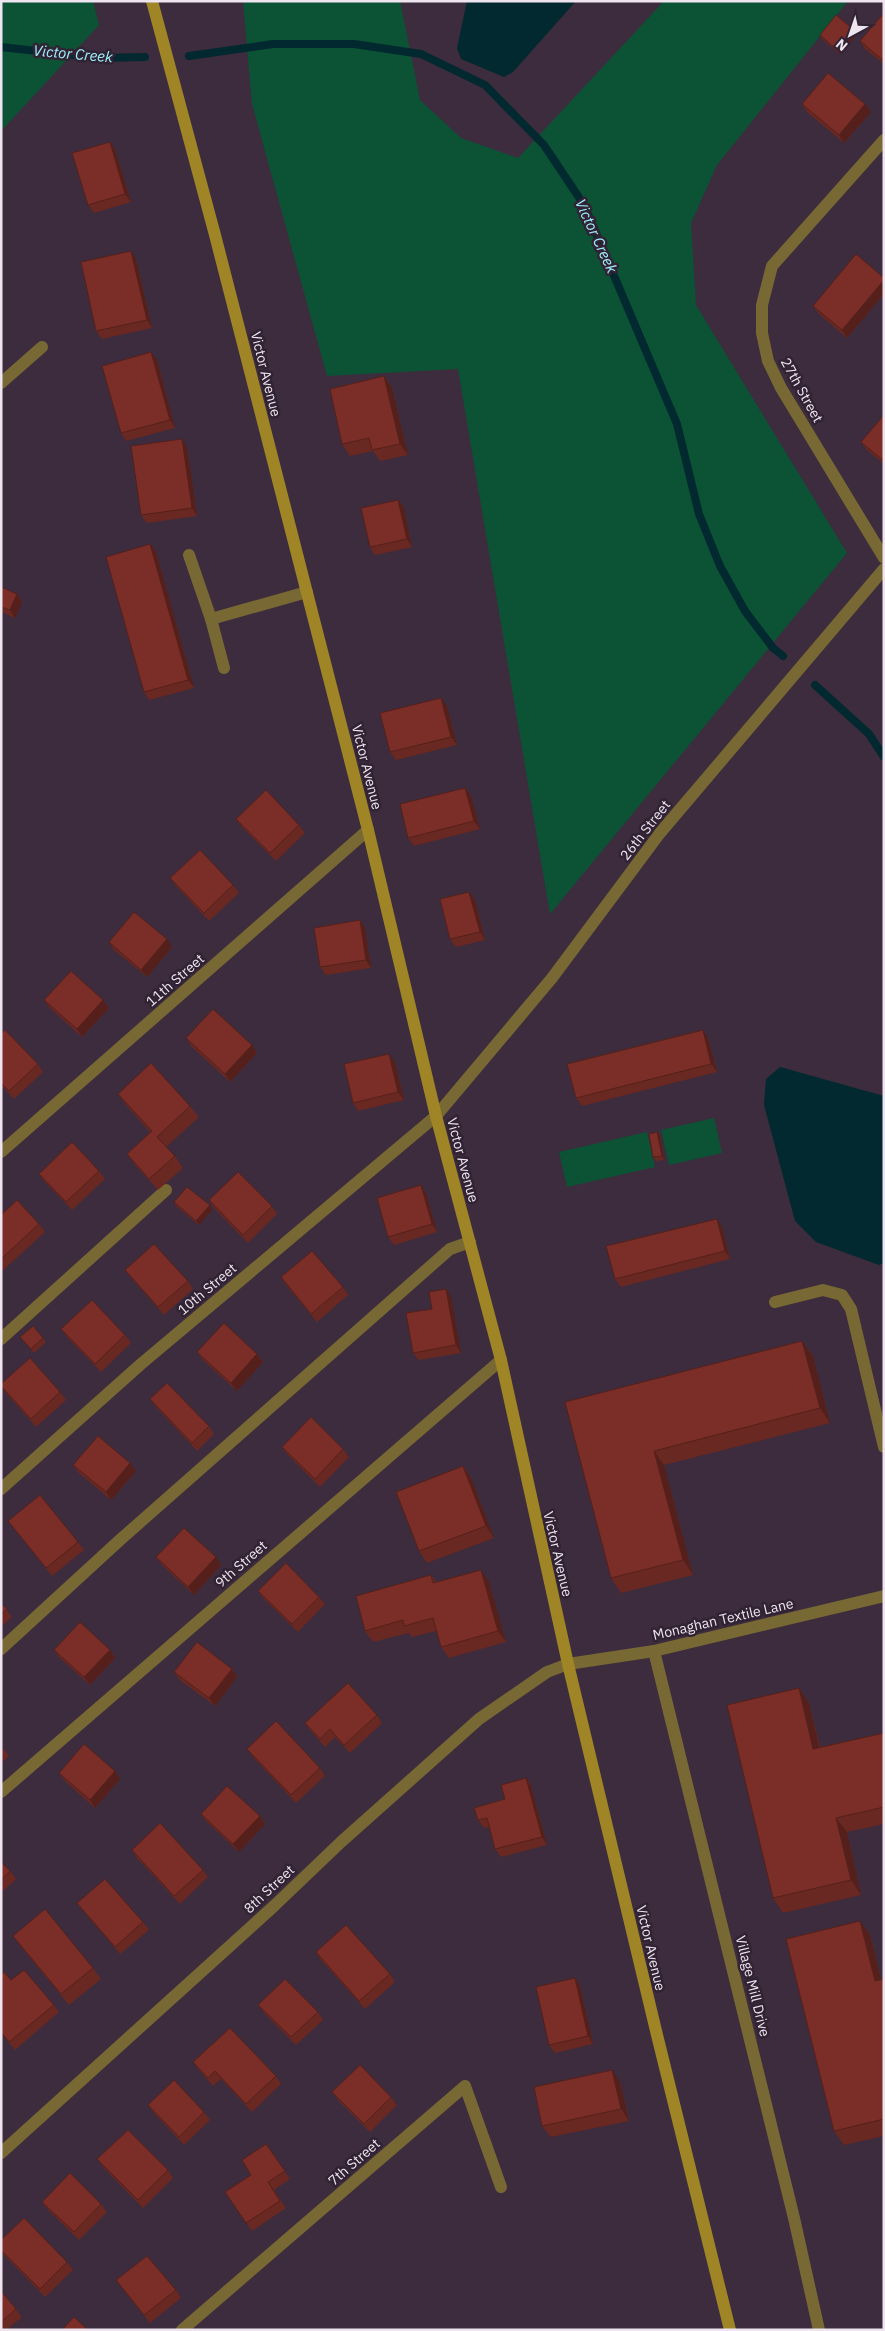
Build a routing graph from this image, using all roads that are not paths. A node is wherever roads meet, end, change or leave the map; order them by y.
1 (152, 1) edge
2 (884, 140) edge
3 (42, 347) dead end
4 (1, 383) edge
5 (189, 555) dead end
6 (884, 558) edge
7 (884, 569) edge
8 (307, 592) junction
9 (211, 619) junction
10 (224, 668) dead end
11 (368, 830) junction
12 (436, 1116) junction
13 (3, 1146) edge
14 (166, 1190) dead end
15 (470, 1242) junction
16 (775, 1302) dead end
17 (1, 1339) edge
18 (501, 1360) junction
19 (884, 1447) edge
20 (1, 1489) edge
21 (884, 1596) edge
22 (1, 1649) edge
23 (654, 1651) junction
24 (568, 1664) junction
25 (1, 1792) edge
26 (1, 2153) edge
27 (501, 2187) dead end
28 (182, 2330) edge
29 (730, 2330) edge
30 (819, 2330) edge

1 - 8 street, Victor Avenue
2 - 6 street, 27th Street
3 - 4 street
5 - 9 street
7 - 12 street, 26th Street
8 - 9 street
8 - 11 street, Victor Avenue
9 - 10 street
11 - 12 street, Victor Avenue
11 - 13 street, 11th Street
12 - 15 street, Victor Avenue
12 - 20 street, 10th Street
14 - 17 street
15 - 18 street, Victor Avenue
15 - 22 street
16 - 19 street
18 - 24 street, Victor Avenue
18 - 25 street, 9th Street
21 - 23 street, Monaghan Textile Lane
23 - 24 street, Monaghan Textile Lane
23 - 30 street, Village Mill Drive
24 - 26 street, 8th Street
24 - 29 street, Victor Avenue
27 - 28 street, 7th Street

